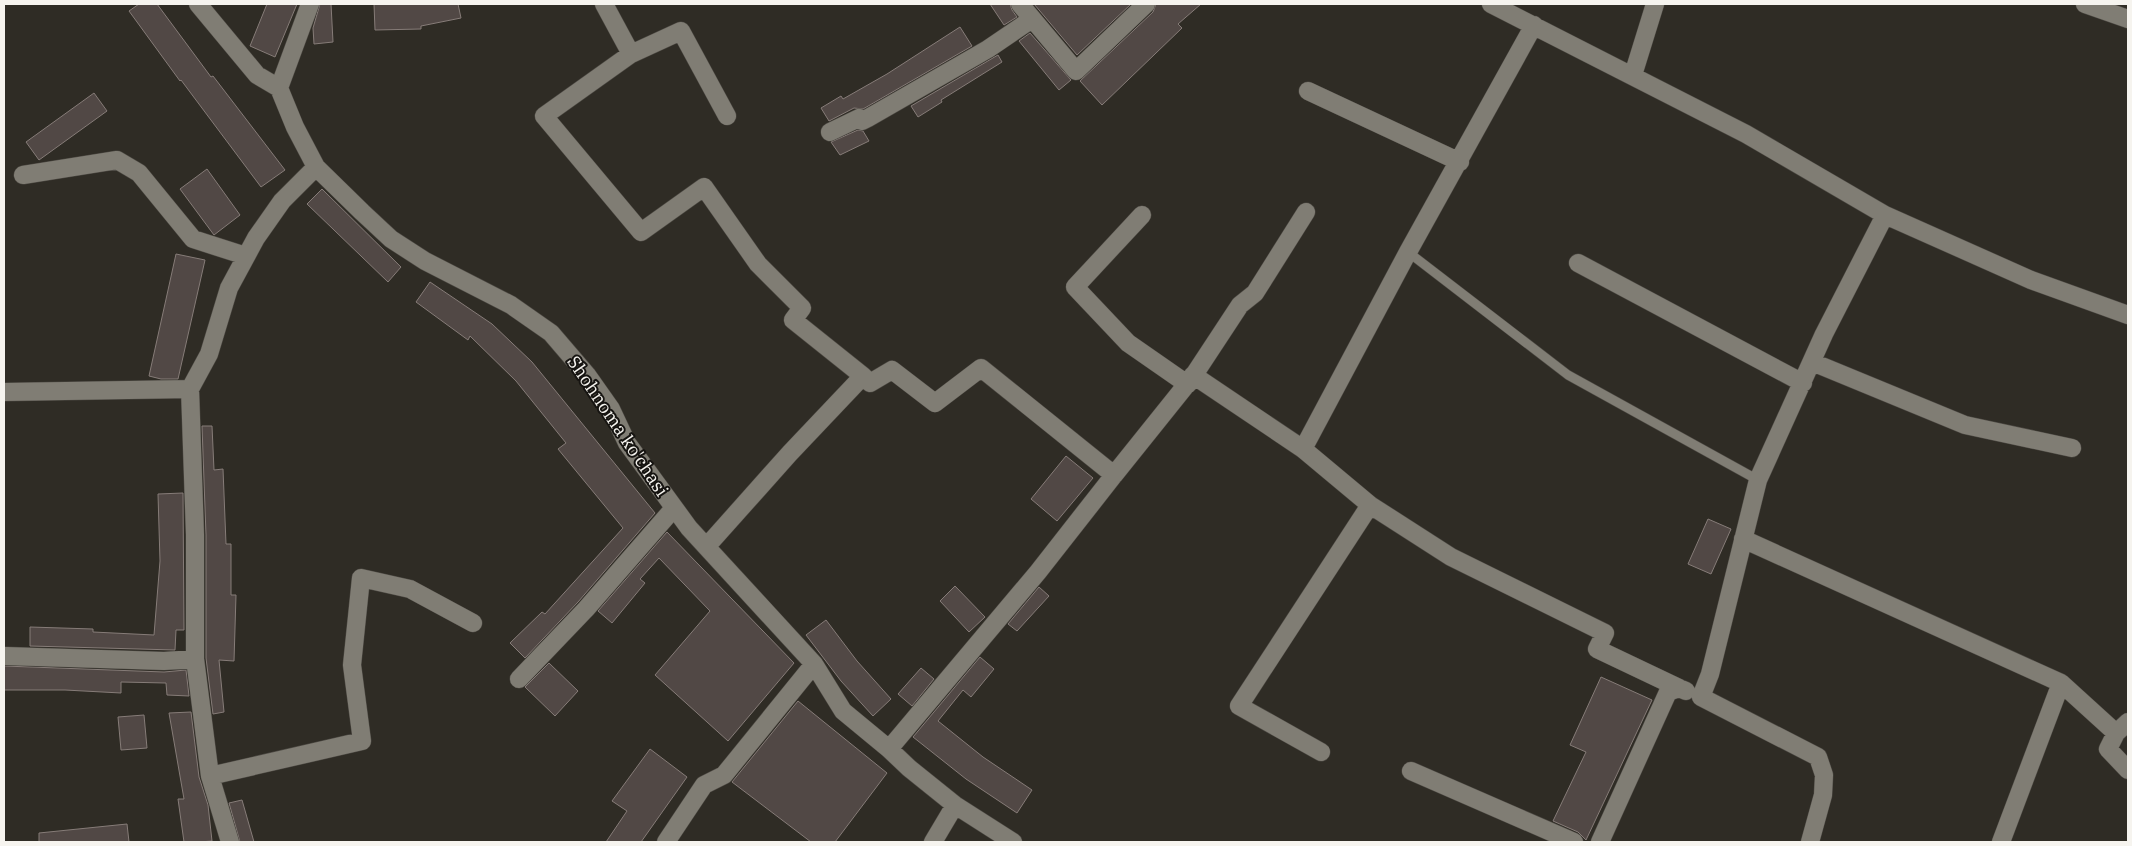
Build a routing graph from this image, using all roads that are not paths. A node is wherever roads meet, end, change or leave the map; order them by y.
1 (198, 4) edge
2 (310, 4) edge
3 (604, 4) edge
4 (1020, 4) edge
5 (1146, 4) edge
6 (1490, 4) edge
7 (1655, 4) edge
8 (2085, 4) edge
9 (1032, 19) junction
10 (2128, 19) edge
11 (1534, 25) junction
12 (631, 54) junction
13 (1633, 75) junction
14 (279, 88) junction
15 (1308, 91) dead end
16 (727, 116) dead end
17 (830, 132) dead end
18 (1460, 162) junction
19 (316, 167) junction
20 (23, 175) dead end
21 (1306, 212) dead end
22 (1885, 214) junction
23 (1142, 215) dead end
24 (1408, 252) junction
25 (246, 256) junction
26 (1578, 263) dead end
27 (2128, 315) edge
28 (1812, 362) junction
29 (863, 376) junction
30 (1190, 380) junction
31 (1803, 383) junction
32 (190, 389) junction
33 (4, 392) edge
34 (2072, 448) dead end
35 (1303, 449) junction
36 (1114, 475) junction
37 (1758, 480) junction
38 (1370, 505) junction
39 (674, 508) junction
40 (1743, 539) junction
41 (708, 546) junction
42 (473, 623) dead end
43 (5, 656) edge
44 (195, 659) junction
45 (814, 664) junction
46 (519, 679) dead end
47 (2061, 683) junction
48 (1679, 688) junction
49 (1701, 698) junction
50 (2128, 722) edge
51 (2115, 734) junction
52 (889, 749) junction
53 (1321, 752) dead end
54 (2128, 770) edge
55 (1411, 771) dead end
56 (210, 776) junction
57 (955, 806) junction
58 (230, 842) edge
59 (666, 842) edge
60 (934, 842) edge
61 (1013, 842) edge
62 (1574, 842) edge
63 (1600, 842) edge
64 (1810, 842) edge
65 (2001, 842) edge

1 - 14 street
2 - 14 street
3 - 12 street
4 - 9 street
5 - 9 street
6 - 11 street
7 - 13 street
8 - 10 street
9 - 17 street
11 - 13 street
11 - 18 street
12 - 16 street
12 - 29 street
13 - 22 street
14 - 19 street, Shohnoma ko'chasi
15 - 18 street
18 - 24 street
19 - 25 street
19 - 39 street, Shohnoma ko'chasi
20 - 25 street
21 - 30 street
22 - 27 street
22 - 28 street
23 - 30 street
24 - 35 street
24 - 37 lane
25 - 32 street
26 - 31 street
28 - 31 street
28 - 34 street
29 - 36 street
29 - 41 street
30 - 35 street
30 - 36 street
31 - 37 street
32 - 33 street
32 - 44 street
35 - 38 street
36 - 52 street
37 - 40 street
38 - 48 street
38 - 53 street
39 - 41 street, Shohnoma ko'chasi
39 - 46 street
40 - 47 street
40 - 49 street
41 - 45 street, Shohnoma ko'chasi
42 - 56 street
43 - 44 street
44 - 56 street
45 - 52 street, Shohnoma ko'chasi
45 - 59 street
47 - 51 street
47 - 65 street
48 - 49 street
48 - 63 street
49 - 64 street
50 - 51 street
51 - 54 street
52 - 57 street, Shohnoma ko'chasi
55 - 62 street
56 - 58 street
57 - 60 street
57 - 61 street, Shohnoma ko'chasi

